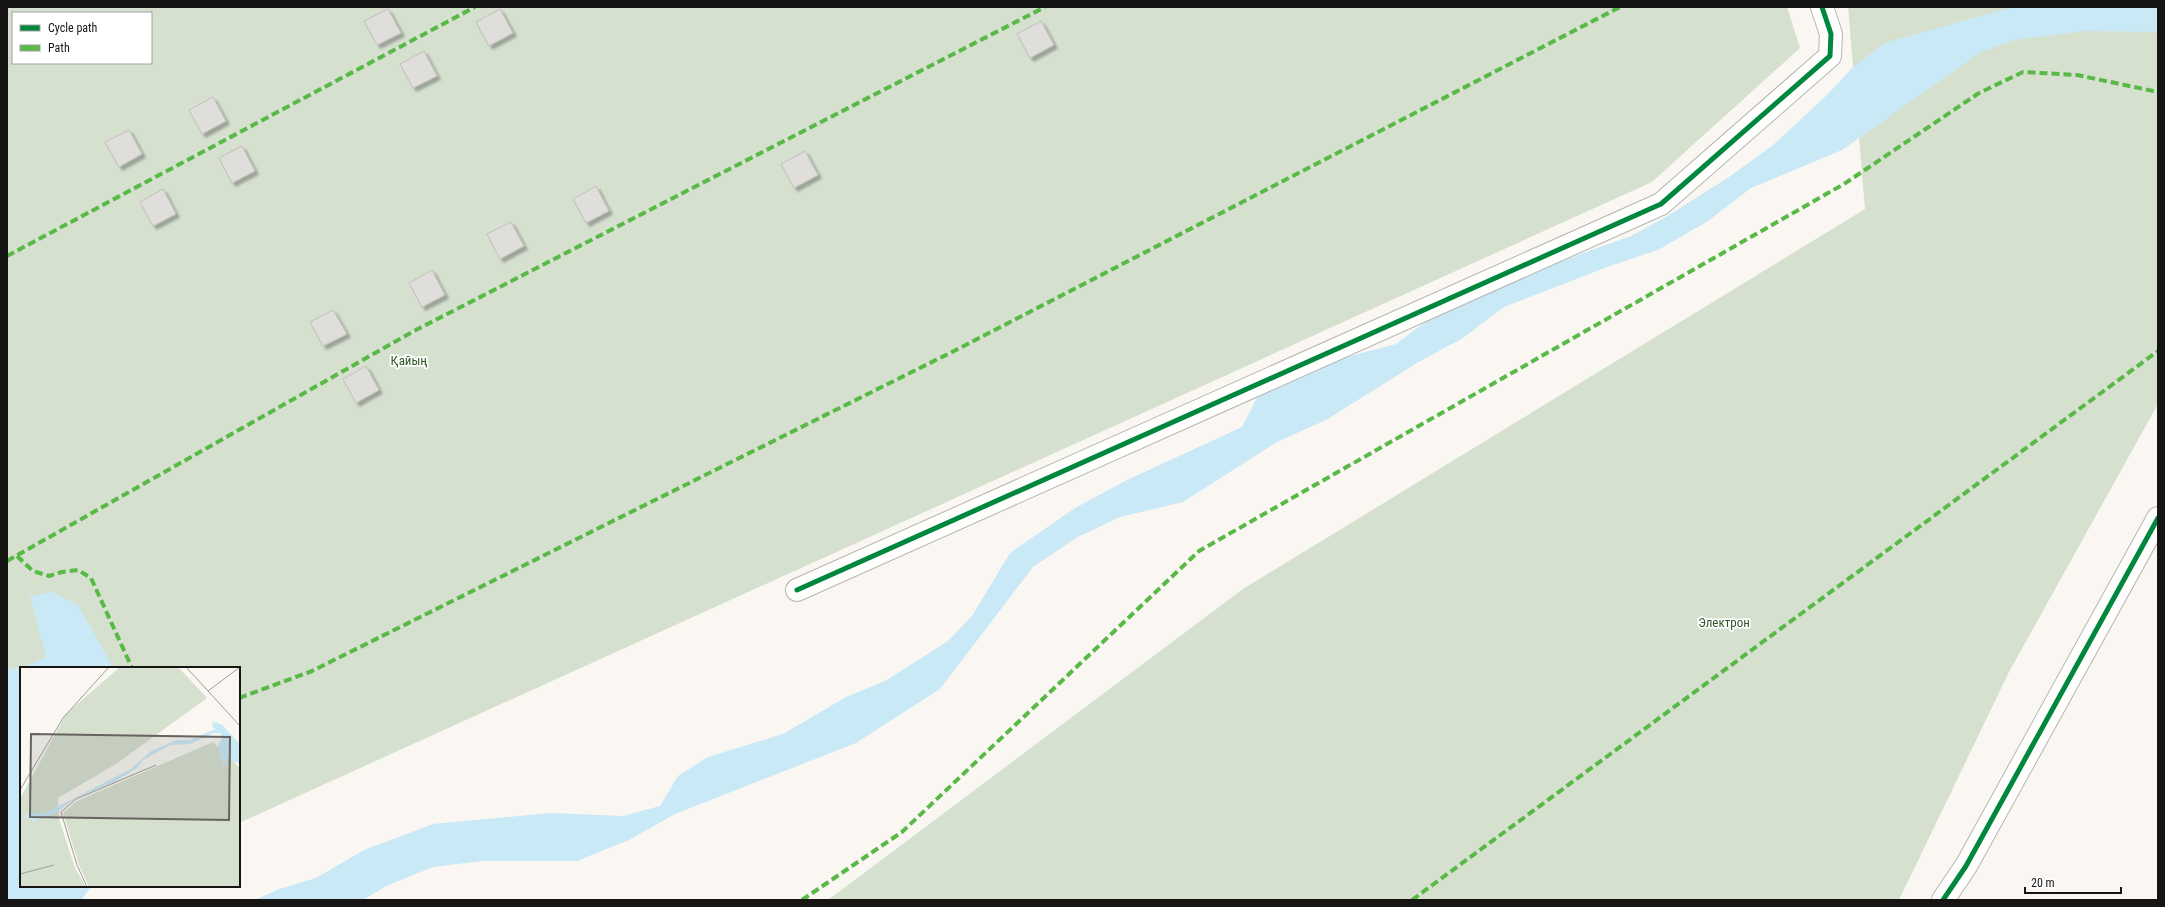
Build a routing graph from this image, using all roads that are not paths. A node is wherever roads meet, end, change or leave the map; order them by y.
1 (1822, 7) edge
2 (2158, 518) edge
3 (797, 590) dead end
4 (1943, 900) edge

1 - 3 street
2 - 4 street

